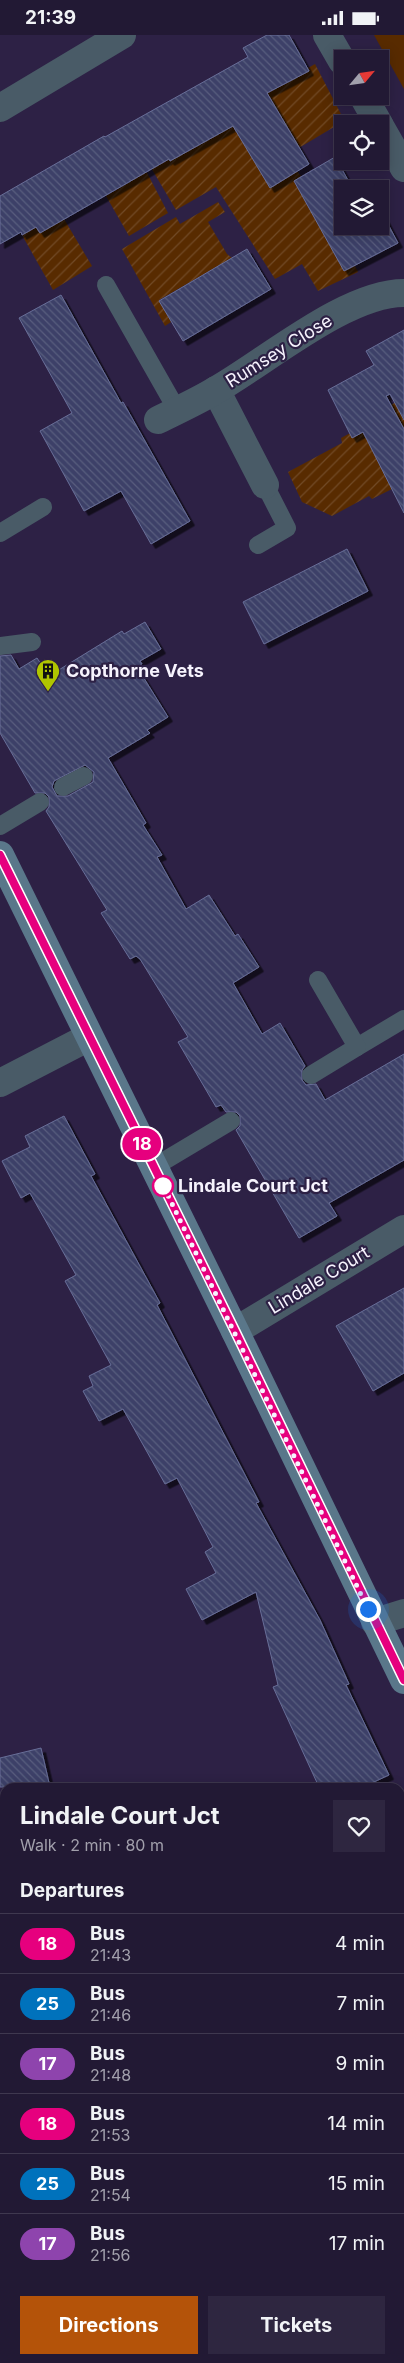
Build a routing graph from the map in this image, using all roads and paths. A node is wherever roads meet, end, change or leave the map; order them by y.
1 (122, 35) edge
2 (327, 35) edge
3 (336, 50) edge
4 (0, 108) edge
5 (389, 142) edge
6 (404, 168) edge
7 (106, 285) dead end
8 (404, 293) edge
9 (216, 390) junction
10 (168, 415) joint
11 (265, 485) joint
12 (44, 507) dead end
13 (0, 533) edge
14 (258, 545) dead end
15 (32, 642) dead end
16 (0, 646) edge
17 (84, 776) dead end
18 (63, 787) dead end
19 (40, 802) dead end
20 (0, 826) edge
21 (0, 855) edge
22 (318, 980) dead end
23 (404, 1019) edge
24 (90, 1037) junction
25 (357, 1047) junction
26 (311, 1075) dead end
27 (0, 1083) edge
28 (231, 1121) dead end
29 (154, 1167) junction
30 (404, 1229) edge
31 (235, 1331) junction
32 (404, 1613) edge
33 (375, 1622) junction
34 (404, 1680) edge

1 - 4 street
2 - 3 street
5 - 6 street
7 - 10 lane
8 - 9 street, Rumsey Close
9 - 10 street, Rumsey Close
9 - 11 street
11 - 14 lane
12 - 13 lane
15 - 16 lane
17 - 18 lane
19 - 20 lane
21 - 24 main road
22 - 25 lane
23 - 25 lane
24 - 27 street
24 - 29 main road
25 - 26 lane
28 - 29 lane
29 - 31 main road
30 - 31 street, Lindale Court
31 - 33 main road
32 - 33 street
33 - 34 main road

